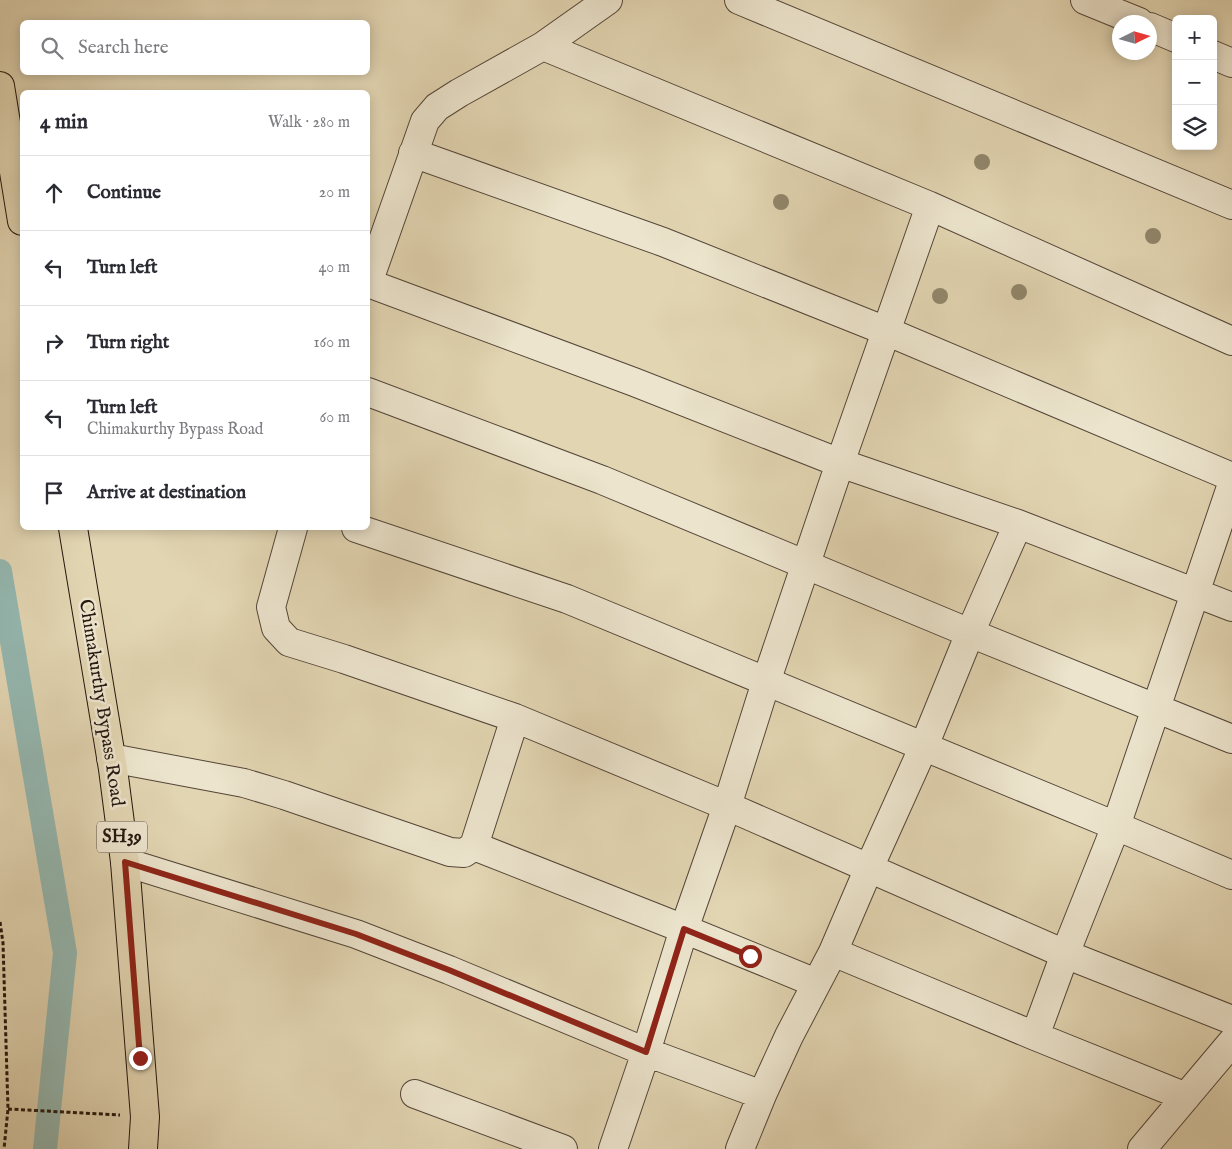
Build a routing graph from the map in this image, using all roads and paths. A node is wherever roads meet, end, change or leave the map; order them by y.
1 (608, 0) edge
2 (739, 0) edge
3 (1085, 0) edge
4 (1122, 15) edge
5 (1157, 30) edge
6 (1172, 36) edge
7 (543, 46) junction
8 (1217, 56) edge
9 (1232, 63) edge
10 (0, 86) edge
11 (413, 153) junction
12 (930, 206) junction
13 (1232, 206) edge
14 (20, 209) edge
15 (370, 277) edge
16 (370, 284) edge
17 (886, 331) junction
18 (1232, 341) edge
19 (370, 393) edge
20 (840, 463) junction
21 (1232, 477) edge
22 (1232, 484) edge
23 (1018, 524) junction
24 (73, 530) edge
25 (291, 530) edge
26 (362, 530) edge
27 (806, 564) junction
28 (1195, 592) junction
29 (1232, 607) edge
30 (970, 633) junction
31 (766, 682) junction
32 (1157, 708) junction
33 (515, 718) junction
34 (1232, 739) edge
35 (924, 746) junction
36 (111, 758) junction
37 (727, 806) junction
38 (1116, 826) junction
39 (474, 846) junction
40 (125, 862) junction
41 (869, 868) junction
42 (1232, 875) edge
43 (0, 922) edge
44 (684, 929) junction
45 (833, 952) junction
46 (1065, 954) junction
47 (816, 983) junction
48 (1232, 1020) edge
49 (1035, 1036) junction
50 (1232, 1042) edge
51 (646, 1052) junction
52 (415, 1094) dead end
53 (762, 1095) junction
54 (1186, 1097) junction
55 (8, 1108) junction
56 (109, 1115) dead end
57 (1153, 1146) edge
58 (4, 1149) edge
59 (143, 1149) edge
60 (563, 1149) edge
61 (613, 1149) edge
62 (740, 1149) edge

1 - 7 street
2 - 13 street
3 - 4 street
5 - 6 street
7 - 11 street
7 - 12 street
8 - 9 street
10 - 14 main road
11 - 15 street
11 - 17 street
12 - 17 street
12 - 18 street
16 - 20 street
17 - 20 street
17 - 21 street
19 - 27 street
20 - 23 street
20 - 27 street
22 - 28 street
23 - 28 street
23 - 30 street
24 - 36 main road, Chimakurthy Bypass Road / SH39
25 - 33 street
26 - 31 street
27 - 30 street
27 - 31 street
28 - 29 street
28 - 32 street
30 - 32 street
30 - 35 street
31 - 35 street
31 - 37 street
32 - 34 street
32 - 38 street
33 - 37 street
33 - 39 street
35 - 38 street
35 - 41 street
36 - 39 street
36 - 40 main road, Chimakurthy Bypass Road / SH39
37 - 41 street
37 - 44 street
38 - 42 street
38 - 46 street
39 - 44 street
40 - 51 street
40 - 59 main road, Chimakurthy Bypass Road / SH39
41 - 45 street
41 - 46 street
43 - 55 path
44 - 47 street
44 - 51 street
45 - 47 street
45 - 49 street
46 - 48 street
46 - 49 street
47 - 53 street
49 - 54 street
50 - 54 street
51 - 53 street
51 - 61 street
52 - 60 street
53 - 62 street
54 - 57 street
55 - 56 path
55 - 58 path

